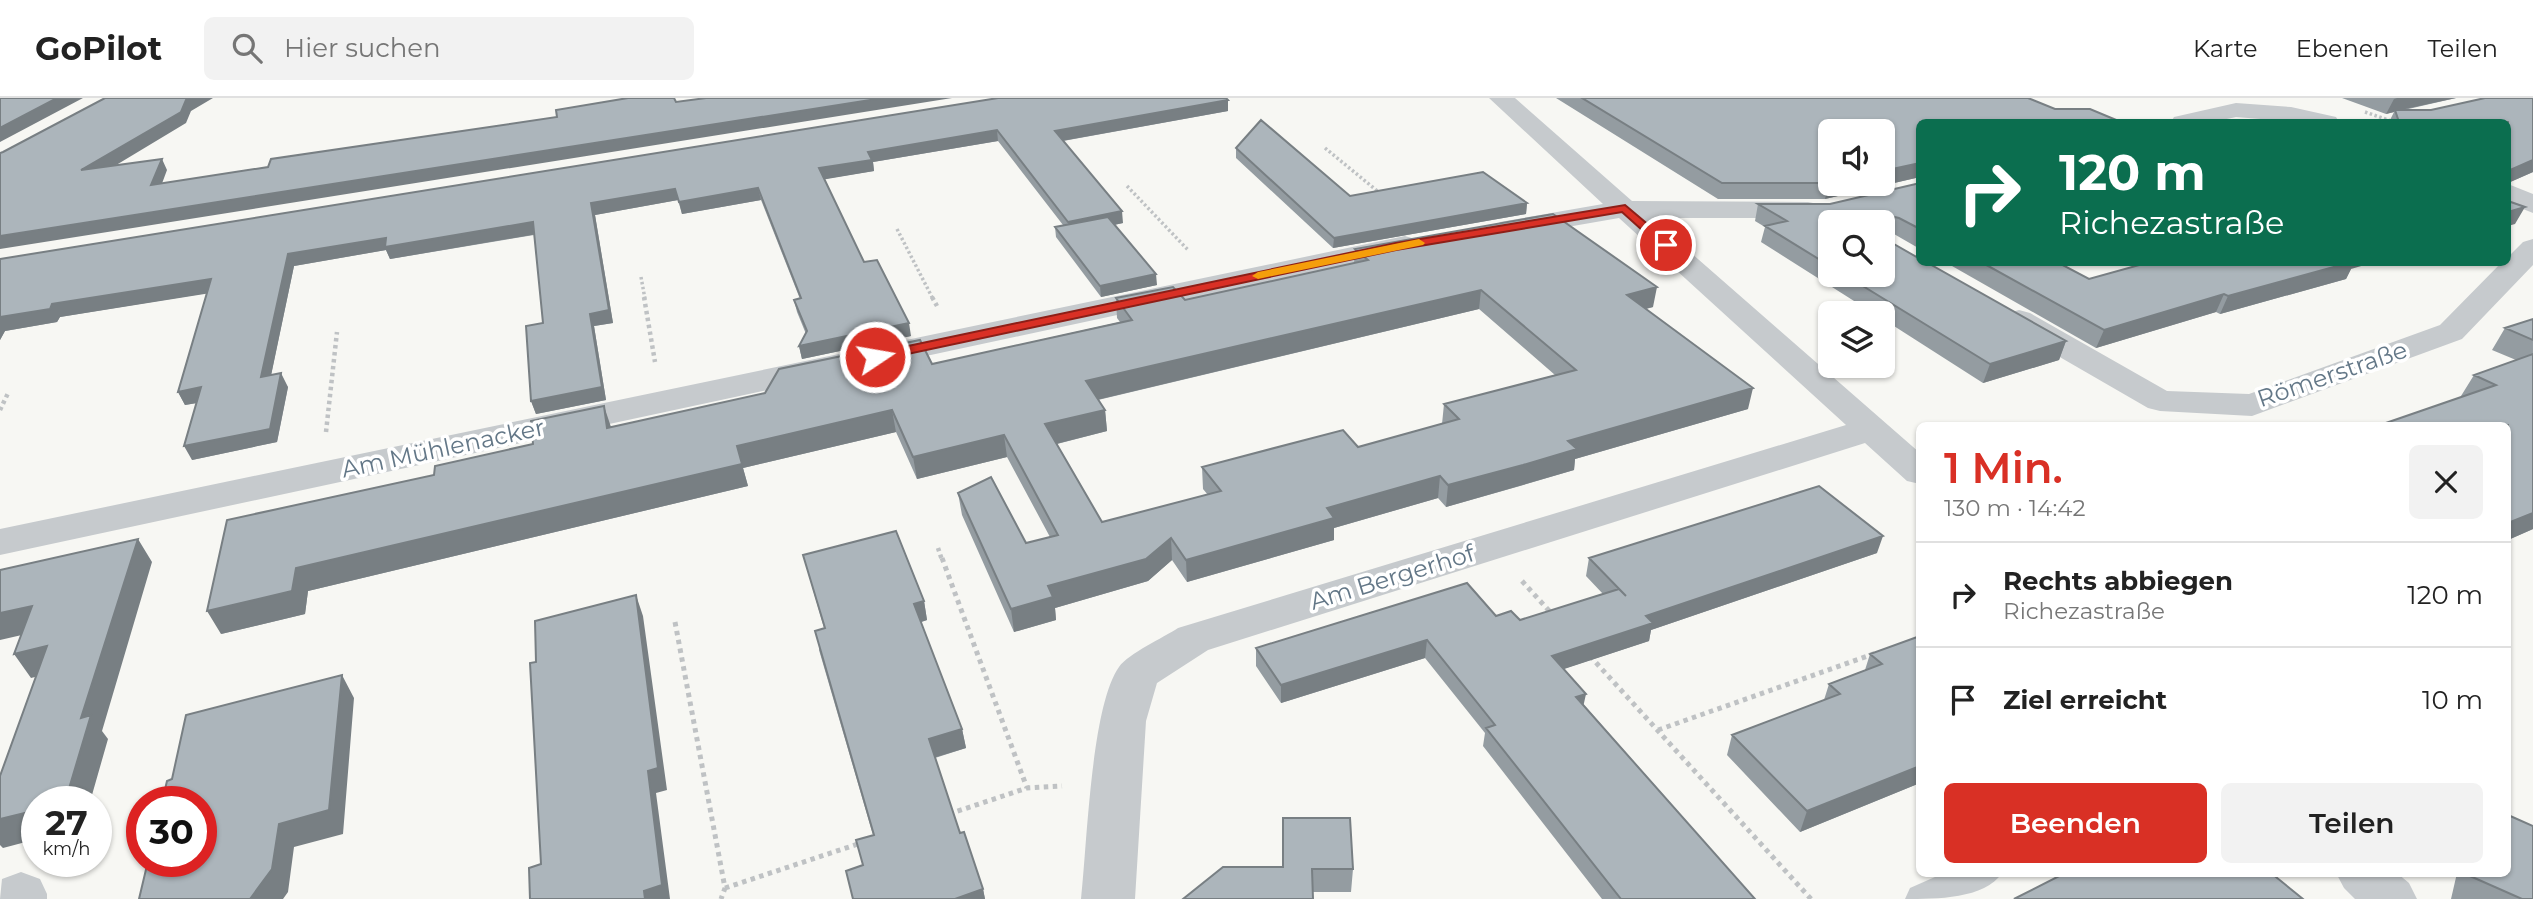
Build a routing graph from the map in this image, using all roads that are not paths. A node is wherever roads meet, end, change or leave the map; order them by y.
1 (1501, 98) edge
2 (2196, 119) edge
3 (2314, 119) edge
4 (2511, 194) edge
5 (2533, 205) edge
6 (1625, 209) junction
7 (1818, 211) edge
8 (1476, 233) edge
9 (1436, 240) edge
10 (2533, 248) edge
11 (1997, 308) edge
12 (1872, 429) junction
13 (1916, 469) edge
14 (0, 542) edge
15 (1974, 877) edge
16 (2366, 877) edge
17 (1108, 899) edge
18 (1924, 899) edge
19 (2390, 899) edge

1 - 6 street
2 - 3 street
4 - 5 street
6 - 7 street
6 - 8 street
6 - 12 street
9 - 14 street, Am Mühlenacker
10 - 11 street, Römerstraße
12 - 13 street
12 - 17 street, Am Bergerhof
15 - 18 lane
16 - 19 street

